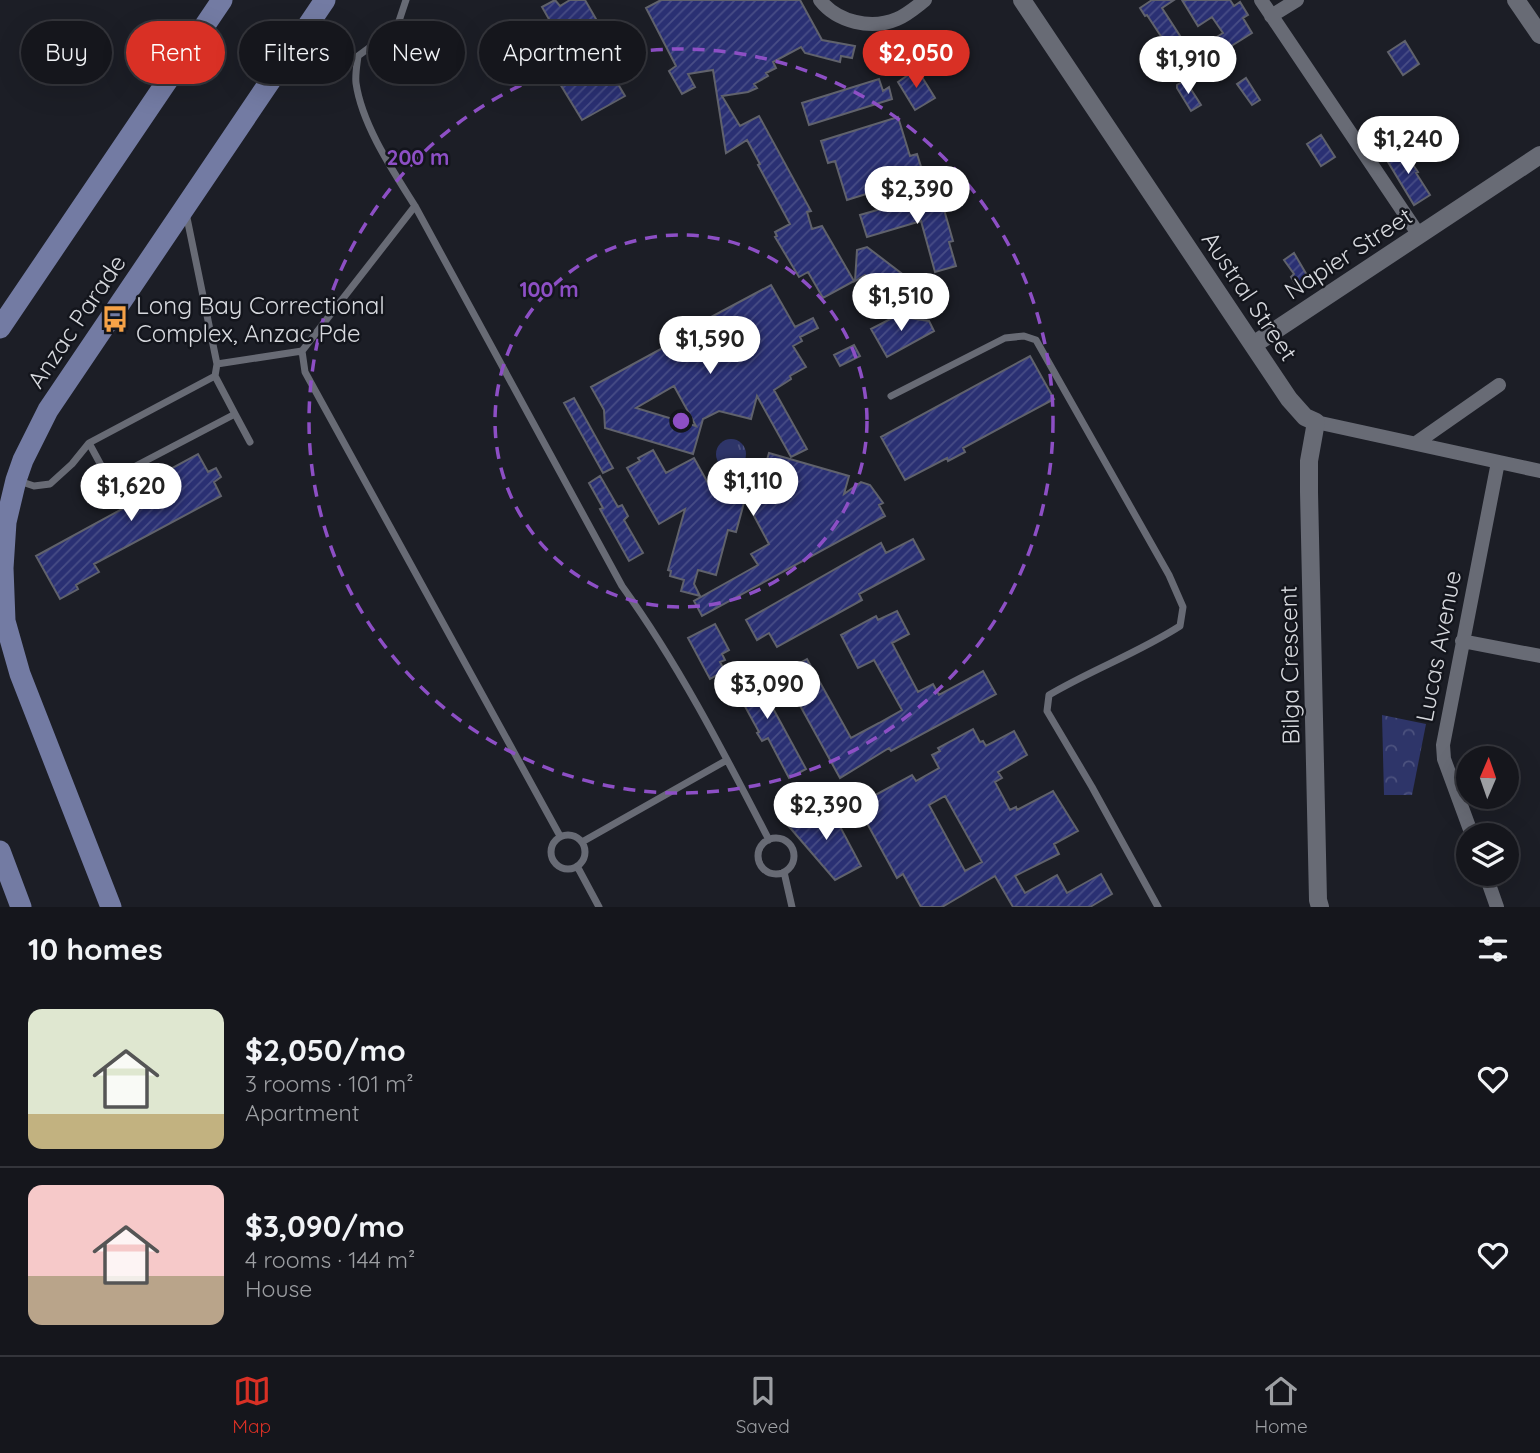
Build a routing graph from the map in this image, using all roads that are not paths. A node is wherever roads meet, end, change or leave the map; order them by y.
1 (222, 0) edge
2 (325, 0) edge
3 (406, 0) edge
4 (820, 0) edge
5 (925, 0) edge
6 (1022, 0) edge
7 (1261, 0) edge
8 (1297, 0) edge
9 (1517, 0) edge
10 (1271, 16) junction
11 (1540, 35) edge
12 (1540, 155) edge
13 (184, 206) junction
14 (415, 206) junction
15 (1419, 235) junction
16 (0, 328) edge
17 (1253, 345) junction
18 (302, 351) junction
19 (217, 364) junction
20 (215, 376) junction
21 (1499, 385) dead end
22 (891, 396) dead end
23 (235, 414) junction
24 (1316, 422) junction
25 (250, 442) dead end
26 (89, 443) junction
27 (1416, 443) junction
28 (1498, 462) junction
29 (1540, 471) edge
30 (8, 477) edge
31 (1462, 641) junction
32 (1540, 656) edge
33 (727, 760) junction
34 (1468, 823) edge
35 (560, 836) junction
36 (769, 840) junction
37 (582, 842) junction
38 (0, 851) edge
39 (577, 866) junction
40 (784, 872) junction
41 (1490, 886) edge
42 (21, 907) edge
43 (111, 907) edge
44 (599, 907) edge
45 (792, 907) edge
46 (1158, 907) edge
47 (1321, 907) edge
48 (1497, 907) edge

1 - 16 main road
2 - 13 main road, Anzac Parade
3 - 14 lane
4 - 5 street
6 - 17 street, Austral Street
7 - 10 street
8 - 10 street
9 - 11 street
10 - 15 street
12 - 15 street, Napier Street
13 - 19 lane
13 - 30 main road, Anzac Parade
14 - 18 lane
14 - 33 lane
15 - 17 street, Napier Street
17 - 24 street, Austral Street
18 - 19 lane
18 - 35 lane
19 - 20 lane
20 - 23 lane
20 - 26 lane
21 - 27 street
22 - 46 lane
23 - 25 lane
23 - 26 lane
24 - 27 street, Austral Street
24 - 47 street, Bilga Crescent
26 - 30 lane
27 - 28 street, Austral Street
28 - 29 street, Austral Street
28 - 31 street, Lucas Avenue
30 - 43 main road, Anzac Parade
31 - 32 street
31 - 34 street, Lucas Avenue
33 - 36 lane
33 - 37 lane
35 - 37 lane
35 - 39 lane
36 - 40 lane
36 - 40 lane
37 - 39 lane
38 - 42 main road
39 - 44 lane
40 - 45 lane
41 - 48 street

